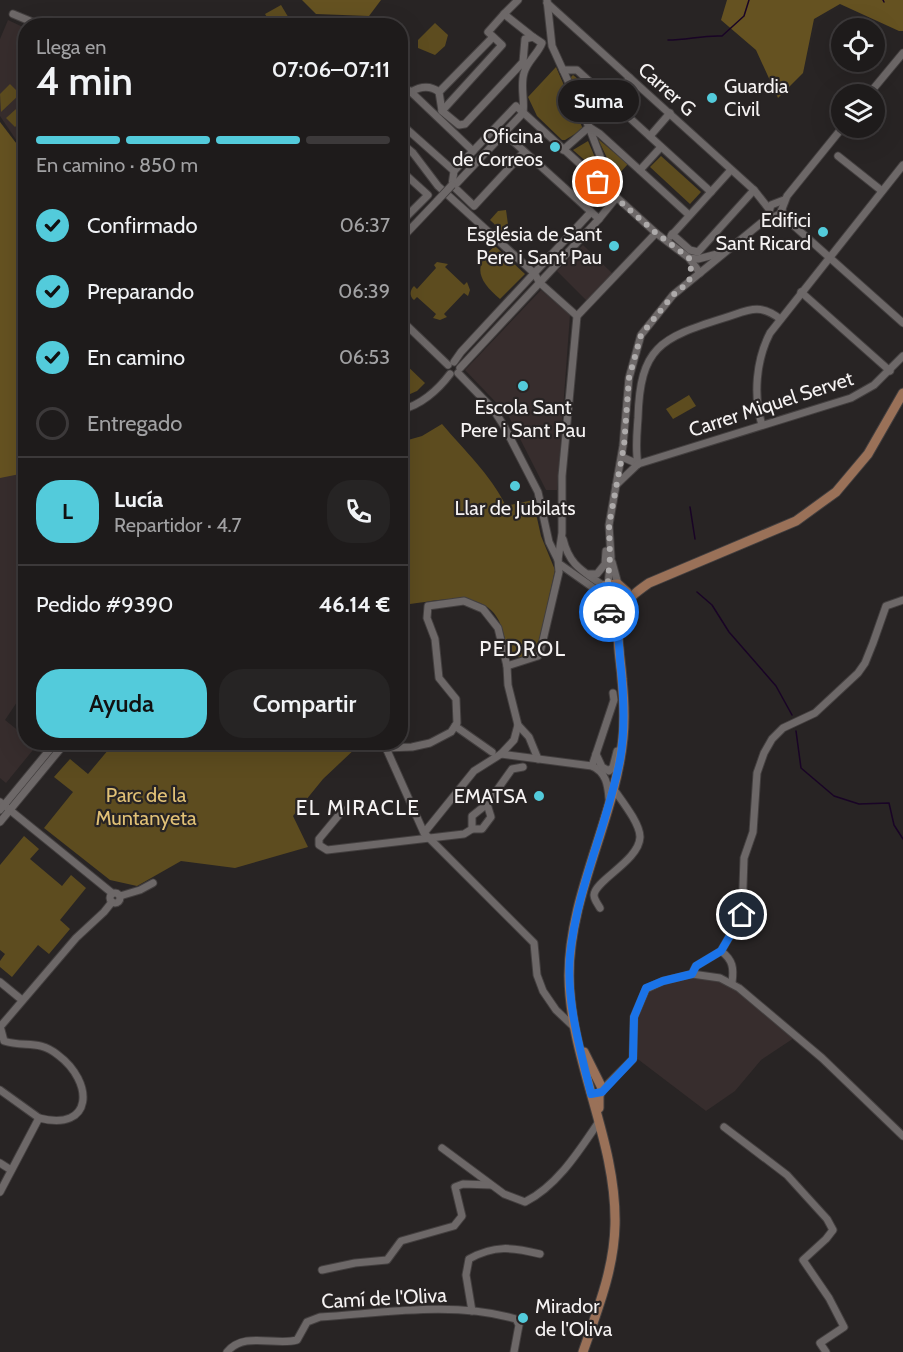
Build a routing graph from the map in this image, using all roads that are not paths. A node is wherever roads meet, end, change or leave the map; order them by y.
1 (518, 0) edge
2 (547, 2) edge
3 (13, 14) dead end
4 (504, 14) junction
5 (23, 18) edge
6 (493, 37) junction
7 (533, 37) junction
8 (902, 54) edge
9 (563, 70) junction
10 (630, 78) junction
11 (877, 84) edge
12 (411, 92) junction
13 (440, 92) junction
14 (408, 94) edge
15 (610, 99) junction
16 (442, 111) junction
17 (524, 113) junction
18 (670, 113) junction
19 (589, 128) junction
20 (408, 130) edge
21 (504, 134) junction
22 (650, 136) junction
23 (834, 138) edge
24 (661, 147) junction
25 (408, 149) edge
26 (563, 150) junction
27 (473, 151) junction
28 (524, 152) junction
29 (837, 156) dead end
30 (903, 165) edge
31 (639, 170) junction
32 (454, 171) junction
33 (730, 171) junction
34 (408, 177) edge
35 (452, 185) junction
36 (753, 190) junction
37 (711, 192) junction
38 (882, 192) junction
39 (616, 198) junction
40 (776, 211) junction
41 (591, 212) junction
42 (689, 215) junction
43 (408, 216) edge
44 (599, 219) junction
45 (408, 232) edge
46 (656, 233) junction
47 (672, 234) junction
48 (667, 240) junction
49 (724, 252) junction
50 (689, 258) junction
51 (829, 258) junction
52 (698, 259) junction
53 (534, 273) junction
54 (700, 273) junction
55 (689, 282) junction
56 (540, 283) junction
57 (801, 292) junction
58 (577, 316) junction
59 (780, 319) junction
60 (903, 323) edge
61 (408, 326) edge
62 (461, 352) junction
63 (903, 356) edge
64 (470, 358) junction
65 (455, 367) junction
66 (890, 371) junction
67 (903, 393) edge
68 (408, 408) edge
69 (762, 425) junction
70 (622, 457) junction
71 (638, 464) junction
72 (616, 485) junction
73 (562, 533) junction
74 (609, 537) junction
75 (550, 538) junction
76 (610, 557) junction
77 (563, 560) junction
78 (587, 574) junction
79 (649, 583) junction
80 (607, 585) junction
81 (620, 585) junction
82 (600, 597) junction
83 (903, 600) edge
84 (625, 604) junction
85 (606, 609) junction
86 (618, 638) junction
87 (507, 666) junction
88 (613, 693) dead end
89 (518, 725) junction
90 (455, 726) junction
91 (624, 728) junction
92 (408, 747) edge
93 (49, 750) edge
94 (58, 750) edge
95 (387, 750) edge
96 (492, 752) dead end
97 (501, 754) junction
98 (596, 754) junction
99 (538, 759) junction
100 (592, 765) junction
101 (523, 767) dead end
102 (610, 771) junction
103 (606, 780) junction
104 (613, 788) junction
105 (609, 803) junction
106 (487, 804) junction
107 (3, 807) edge
108 (343, 810) dead end
109 (0, 822) edge
110 (472, 830) junction
111 (426, 836) junction
112 (153, 883) dead end
113 (116, 895) junction
114 (600, 908) dead end
115 (721, 951) junction
116 (692, 974) junction
117 (0, 982) edge
118 (732, 983) junction
119 (570, 998) junction
120 (22, 1000) junction
121 (556, 1010) junction
122 (568, 1016) junction
123 (0, 1027) edge
124 (578, 1040) junction
125 (604, 1088) junction
126 (0, 1090) edge
127 (591, 1092) junction
128 (39, 1118) junction
129 (598, 1123) junction
130 (724, 1127) dead end
131 (903, 1136) edge
132 (442, 1148) dead end
133 (0, 1163) edge
134 (11, 1170) junction
135 (491, 1185) junction
136 (0, 1192) edge
137 (540, 1254) dead end
138 (322, 1270) dead end
139 (472, 1311) junction
140 (226, 1352) edge
141 (514, 1352) edge
142 (583, 1352) edge
143 (826, 1352) edge

1 - 4 street
2 - 9 street
2 - 10 street, Carrer G
3 - 5 street
4 - 6 street
4 - 7 street
6 - 13 street
6 - 16 street
7 - 16 street
7 - 17 street
8 - 11 street
9 - 15 street
9 - 19 street
10 - 15 street
10 - 18 street, Carrer G
12 - 13 street
12 - 14 street
12 - 27 street
13 - 16 street
15 - 22 street
17 - 21 street
17 - 26 street
17 - 27 street
18 - 22 street
18 - 33 street, Carrer G
19 - 26 street
19 - 31 street
19 - 39 street
20 - 32 street
21 - 28 street
21 - 35 street
22 - 24 street
23 - 40 street
24 - 31 street
24 - 37 street
25 - 53 street
26 - 39 street
27 - 32 street
28 - 35 street
28 - 41 street
29 - 38 street
30 - 38 street
31 - 42 street
32 - 35 street
33 - 36 street, Carrer G
33 - 37 street
34 - 43 street
35 - 45 street, bridge
36 - 40 street, Carrer G
36 - 47 street
37 - 42 street
38 - 51 street
39 - 44 street
39 - 46 street
40 - 49 street
40 - 51 street
41 - 44 street
41 - 53 street
42 - 47 street
44 - 56 street
46 - 48 street
46 - 58 street
47 - 48 street
48 - 50 street
49 - 52 street
49 - 54 street
50 - 52 street
50 - 54 street
50 - 55 street
51 - 57 street
51 - 60 street
52 - 54 street
53 - 56 street
53 - 62 street
54 - 55 street
55 - 70 street
56 - 58 street
56 - 64 street
57 - 59 street
57 - 66 street
58 - 73 street
59 - 69 street
59 - 71 street
61 - 65 street
62 - 64 street
62 - 65 street
63 - 66 street, Carrer Miquel Servet
64 - 65 street
65 - 68 street
65 - 75 street
66 - 69 street, Carrer Miquel Servet
67 - 79 main road
69 - 71 street, Carrer Miquel Servet
70 - 71 street
70 - 72 street
71 - 72 street, Carrer Miquel Servet
72 - 74 street
73 - 75 street
73 - 77 street
74 - 76 street
74 - 78 street
75 - 77 street
75 - 77 street
76 - 80 street
76 - 81 street
77 - 78 street
77 - 82 street
77 - 87 street
78 - 80 street
79 - 81 main road
79 - 84 main road
80 - 81 main road
80 - 82 main road
81 - 84 main road
82 - 85 main road
83 - 115 street
84 - 85 main road
84 - 86 main road
85 - 86 main road
86 - 91 main road
87 - 89 street
87 - 90 street
88 - 98 street
89 - 97 street
89 - 99 street
90 - 92 street
90 - 96 street
91 - 102 street
91 - 104 main road
93 - 107 street
94 - 107 street
95 - 111 street
97 - 99 street
97 - 111 street
98 - 100 street
98 - 102 street
99 - 100 street
100 - 103 street
101 - 106 street
102 - 103 street
103 - 105 street
104 - 105 main road
104 - 114 street
105 - 119 main road
106 - 110 street
106 - 110 street
107 - 109 street
107 - 113 street
108 - 111 street
110 - 111 street
111 - 121 street
112 - 113 street
113 - 120 street
115 - 116 street
115 - 118 street
116 - 118 street
116 - 125 street
117 - 120 street
118 - 131 street
119 - 121 street
119 - 122 main road
120 - 123 street
121 - 122 street
122 - 124 main road
123 - 128 street
124 - 125 main road
124 - 127 main road
125 - 127 street
125 - 129 main road
126 - 128 street
127 - 129 main road
128 - 134 street
129 - 135 street
129 - 142 main road
130 - 143 street
132 - 135 street
133 - 134 street
134 - 136 street
135 - 138 street
137 - 139 street
139 - 140 street, Camí de l'Oliva
139 - 141 street, Camí de l'Oliva

